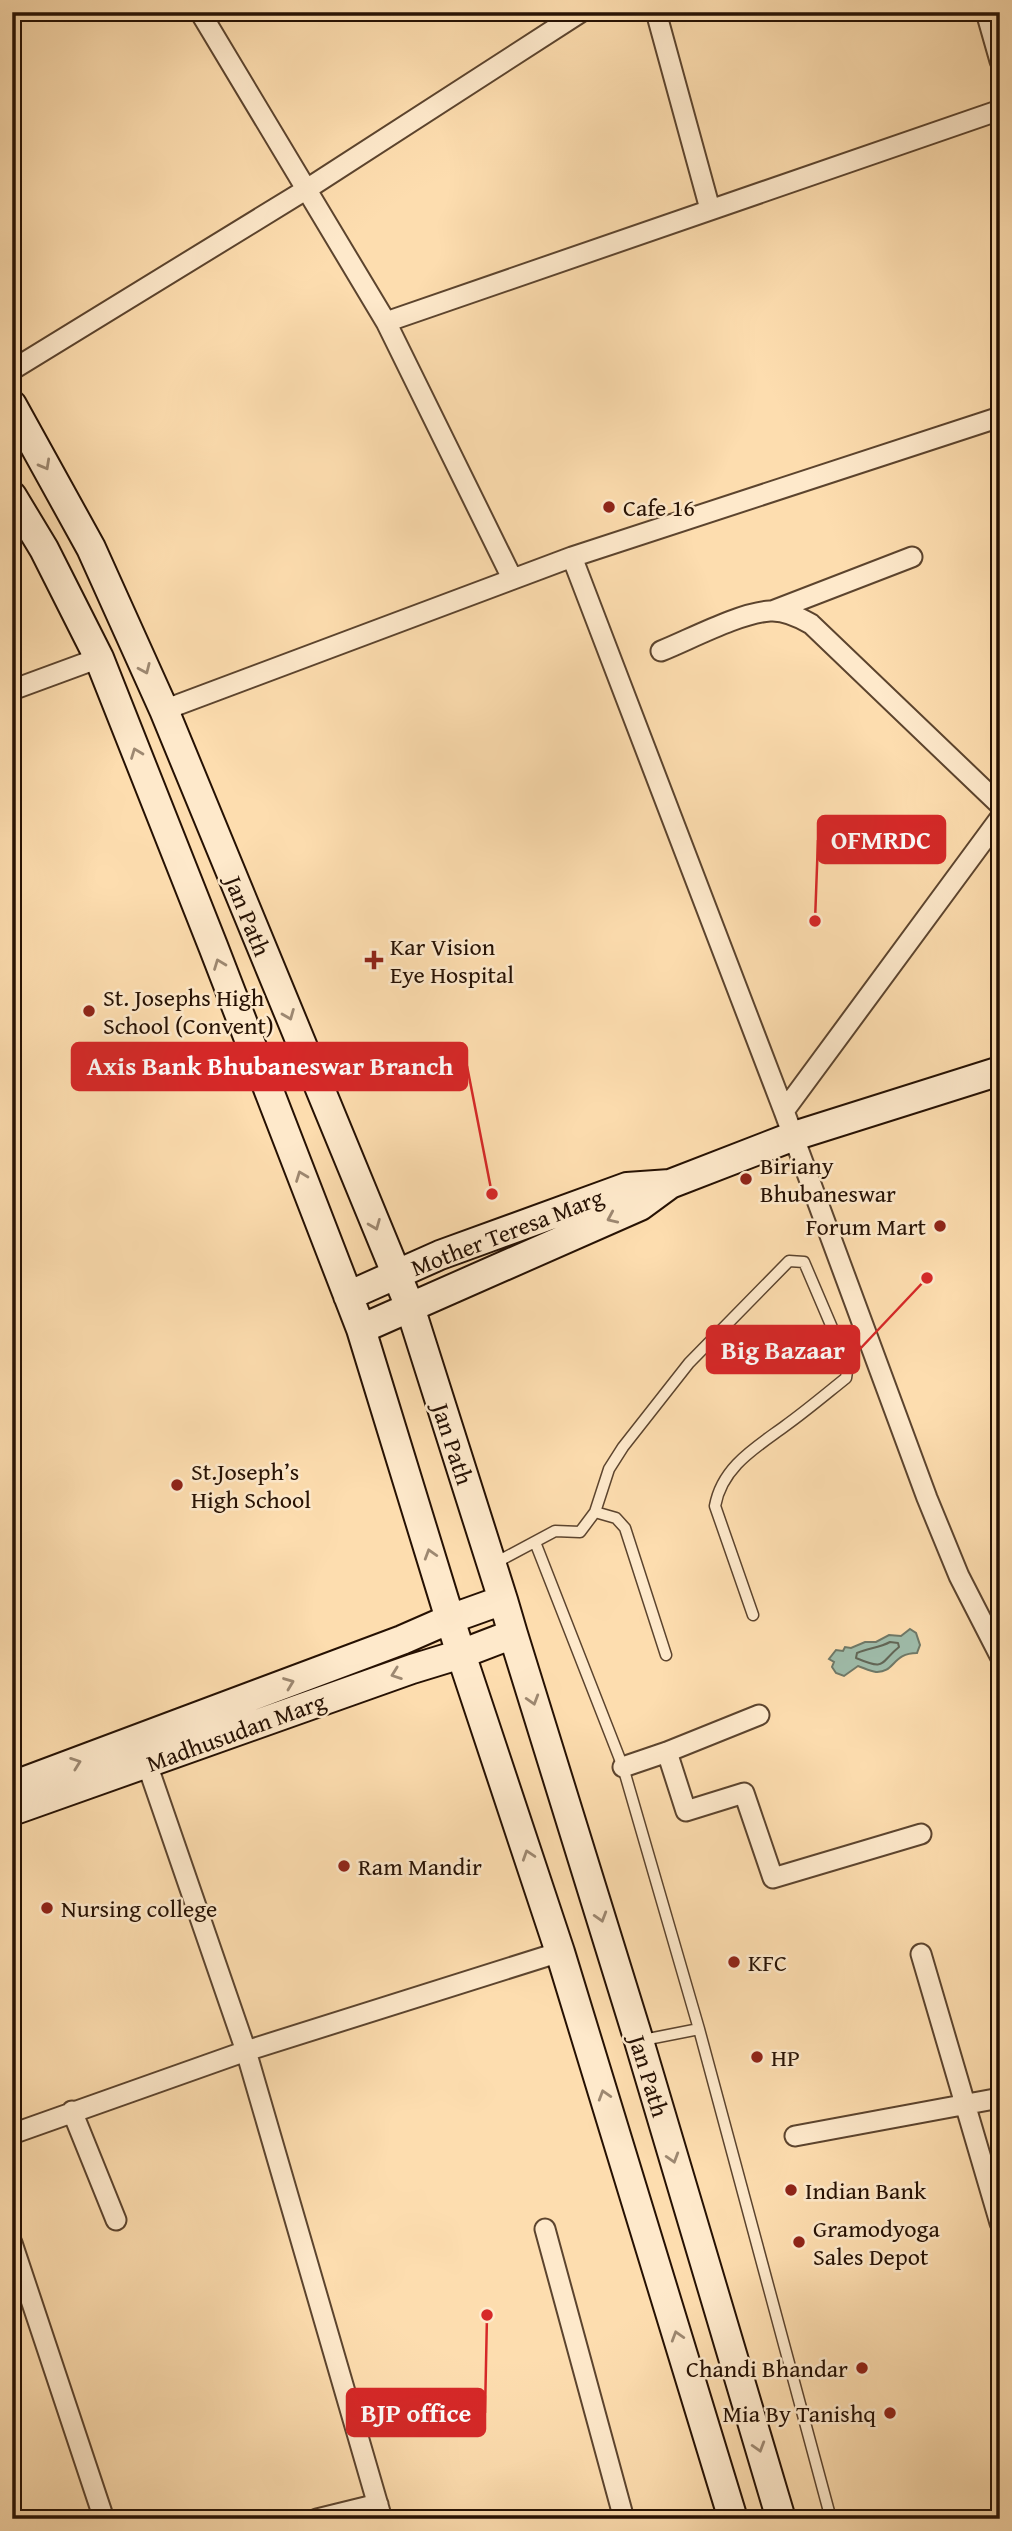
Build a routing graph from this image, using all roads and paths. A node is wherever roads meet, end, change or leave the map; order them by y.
1 (581, 12) edge
2 (656, 12) edge
3 (986, 12) edge
4 (203, 13) edge
5 (1000, 61) edge
6 (1000, 110) edge
7 (307, 189) junction
8 (710, 209) junction
9 (386, 322) junction
10 (12, 370) edge
11 (12, 405) edge
12 (1000, 417) edge
13 (12, 496) edge
14 (572, 557) junction
15 (912, 557) dead end
16 (513, 578) junction
17 (771, 611) junction
18 (661, 652) dead end
19 (99, 658) junction
20 (12, 690) edge
21 (164, 710) junction
22 (1000, 804) edge
23 (1000, 818) edge
24 (1000, 1071) edge
25 (789, 1123) junction
26 (670, 1184) junction
27 (396, 1275) junction
28 (348, 1296) junction
29 (410, 1307) junction
30 (361, 1329) junction
31 (595, 1512) junction
32 (535, 1542) junction
33 (492, 1565) junction
34 (503, 1600) junction
35 (753, 1615) dead end
36 (450, 1619) junction
37 (513, 1634) junction
38 (461, 1654) junction
39 (666, 1655) dead end
40 (1000, 1656) edge
41 (759, 1715) dead end
42 (667, 1752) junction
43 (147, 1764) junction
44 (623, 1767) junction
45 (12, 1786) edge
46 (12, 1811) edge
47 (920, 1834) dead end
48 (559, 1952) junction
49 (921, 1954) dead end
50 (699, 2029) junction
51 (639, 2041) junction
52 (246, 2051) junction
53 (1000, 2098) edge
54 (967, 2105) junction
55 (72, 2111) junction
56 (12, 2134) edge
57 (795, 2136) dead end
58 (116, 2220) dead end
59 (1000, 2223) edge
60 (545, 2230) dead end
61 (12, 2243) edge
62 (380, 2512) edge
63 (104, 2519) edge
64 (317, 2519) edge
65 (624, 2519) edge
66 (733, 2519) edge
67 (781, 2519) edge
68 (831, 2519) edge

1 - 7 street
2 - 8 street
3 - 5 street
4 - 7 street
6 - 8 street
7 - 9 street
7 - 10 street
8 - 9 street
9 - 16 street
11 -> 21 main road, Jan Path
12 - 14 street
13 - 19 main road, Jan Path
14 - 16 street
14 - 25 street
15 - 17 street
16 - 21 street
17 - 18 street
17 - 22 street
19 - 20 street
28 -> 19 main road, Jan Path
21 -> 27 main road, Jan Path
23 - 25 street
24 - 25 main road, Mother Teresa Marg
25 - 26 main road, Mother Teresa Marg
25 - 40 street
26 - 27 main road, Mother Teresa Marg
26 -> 29 main road, Mother Teresa Marg
27 - 28 main road, Mother Teresa Marg
27 - 29 main road, Jan Path
28 - 30 main road, Jan Path
29 - 30 main road, Mother Teresa Marg
29 - 33 main road, Jan Path
36 -> 30 main road, Jan Path
31 - 32 lane
31 - 35 lane
31 - 39 lane
32 - 33 lane
32 - 44 lane
33 - 34 main road, Jan Path
34 - 36 main road, Madhusudan Marg
34 - 37 main road, Jan Path
36 - 38 main road, Jan Path
45 -> 36 main road, Madhusudan Marg
37 - 38 main road, Madhusudan Marg
37 -> 51 main road, Jan Path
38 -> 43 main road, Madhusudan Marg
48 -> 38 main road, Jan Path
41 - 42 street
42 - 44 street
42 - 47 street
43 - 46 main road, Madhusudan Marg
43 - 52 street
44 - 50 lane
48 - 52 street
66 -> 48 main road, Jan Path
49 - 54 street
50 - 51 lane
50 - 68 lane
51 -> 67 main road, Jan Path
52 - 55 street
52 - 62 street
53 - 54 street
54 - 57 street
54 - 59 street
55 - 56 street
55 - 58 street
60 - 65 street
61 - 63 street
62 - 64 street

